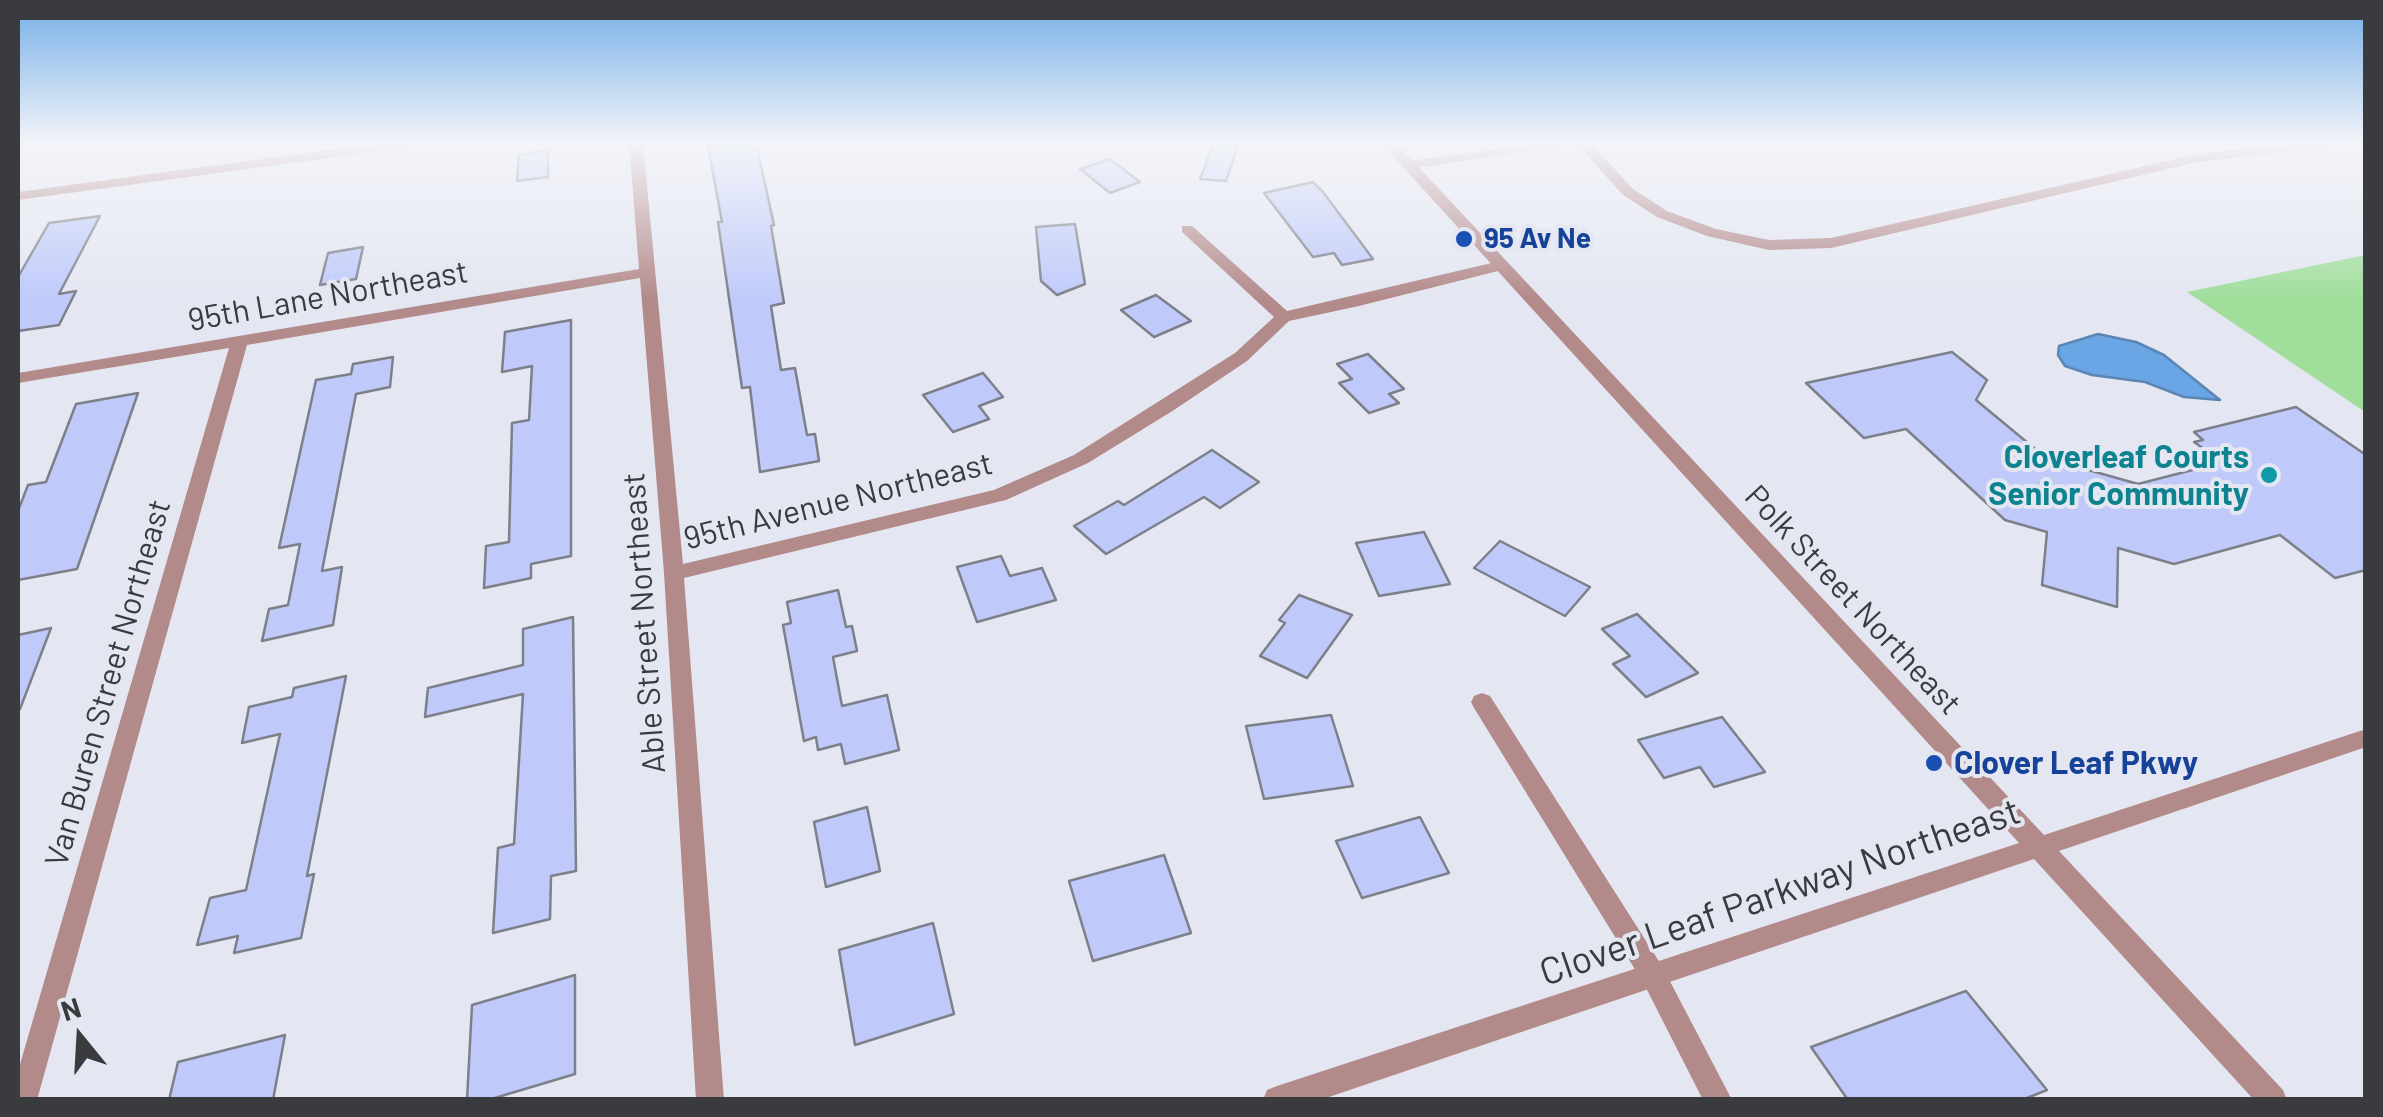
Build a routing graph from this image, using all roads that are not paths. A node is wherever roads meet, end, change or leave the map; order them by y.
1 (641, 195) edge
2 (1435, 195) edge
3 (1633, 195) edge
4 (2038, 195) edge
5 (1187, 229) dead end
6 (1500, 266) junction
7 (649, 272) junction
8 (1284, 317) junction
9 (240, 342) junction
10 (18, 378) edge
11 (674, 573) junction
12 (1482, 702) dead end
13 (2366, 738) edge
14 (2036, 846) junction
15 (1653, 975) junction
16 (23, 1100) edge
17 (710, 1100) edge
18 (1277, 1100) edge
19 (1718, 1100) edge
20 (2272, 1100) edge

1 - 7 street, Able Street Northeast
2 - 6 street, Polk Street Northeast
3 - 4 street
5 - 8 street
6 - 8 street
6 - 14 street, Polk Street Northeast
7 - 9 street, 95th Lane Northeast
7 - 11 street, Able Street Northeast
8 - 11 street, 95th Avenue Northeast
9 - 10 street, 95th Lane Northeast
9 - 16 street, Van Buren Street Northeast
11 - 17 street, Able Street Northeast
12 - 15 street
13 - 14 street, Clover Leaf Parkway Northeast
14 - 15 street, Clover Leaf Parkway Northeast
14 - 20 street, Polk Street Northeast
15 - 18 street, Clover Leaf Parkway Northeast
15 - 19 street

